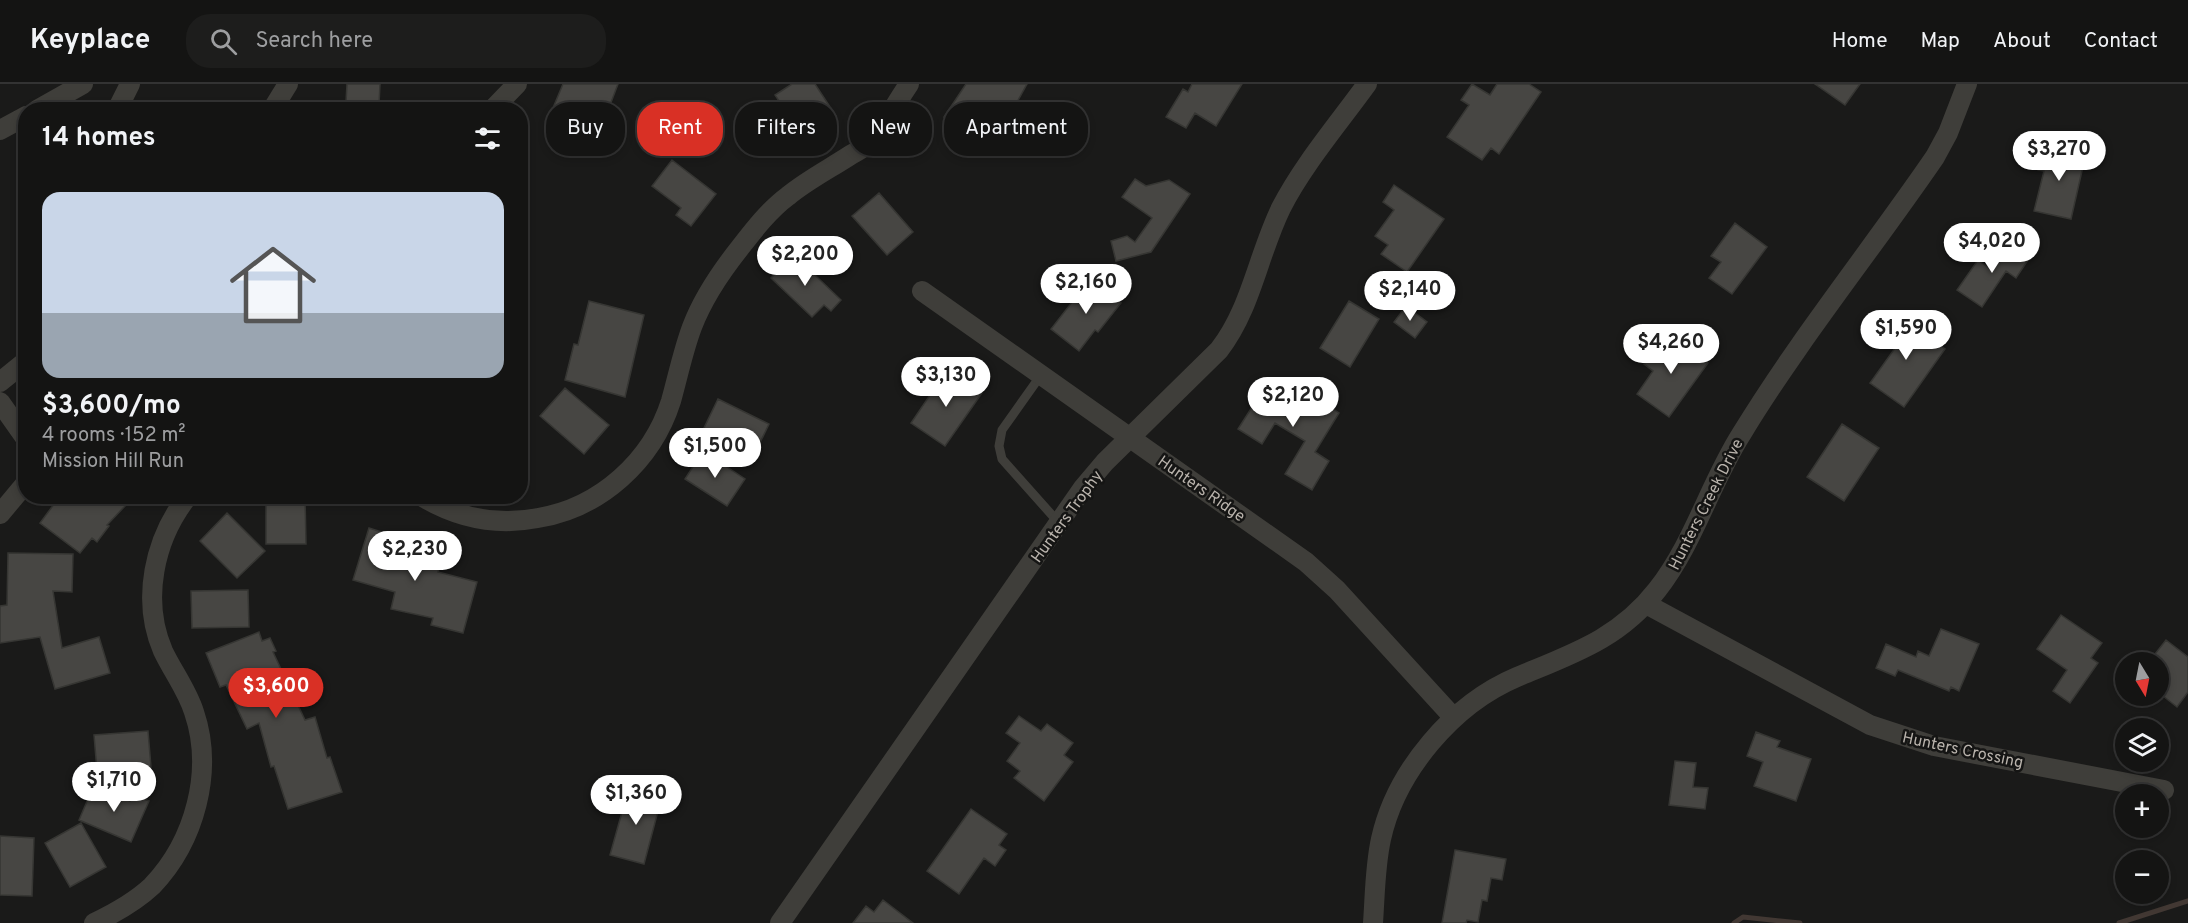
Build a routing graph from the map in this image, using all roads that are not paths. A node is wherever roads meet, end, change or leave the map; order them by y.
1 (83, 84) edge
2 (130, 84) edge
3 (288, 84) edge
4 (517, 84) edge
5 (909, 84) edge
6 (1367, 84) edge
7 (1967, 84) edge
8 (52, 102) edge
9 (121, 102) edge
10 (280, 102) edge
11 (500, 102) edge
12 (18, 120) edge
13 (0, 130) edge
14 (922, 291) dead end
15 (18, 367) edge
16 (1041, 375) junction
17 (0, 382) edge
18 (0, 402) edge
19 (18, 428) edge
20 (1130, 438) junction
21 (18, 493) edge
22 (183, 504) edge
23 (433, 504) edge
24 (0, 514) edge
25 (1059, 523) junction
26 (1646, 604) junction
27 (1454, 718) junction
28 (2133, 784) edge
29 (94, 923) edge
30 (780, 923) edge
31 (1373, 923) edge

1 - 8 street
2 - 9 street
3 - 10 street
4 - 11 street
5 - 23 street
6 - 20 street, Hunters Trophy
7 - 26 street, Hunters Creek Drive
12 - 13 street
14 - 16 street, Hunters Ridge
15 - 17 street
16 - 20 street, Hunters Ridge
16 - 25 lane
18 - 19 street
20 - 25 street, Hunters Trophy
20 - 27 street, Hunters Ridge
21 - 24 street
22 - 29 street
25 - 30 street, Hunters Trophy
26 - 27 street, Hunters Creek Drive
26 - 28 street, Hunters Crossing
27 - 31 street, Hunters Creek Drive

